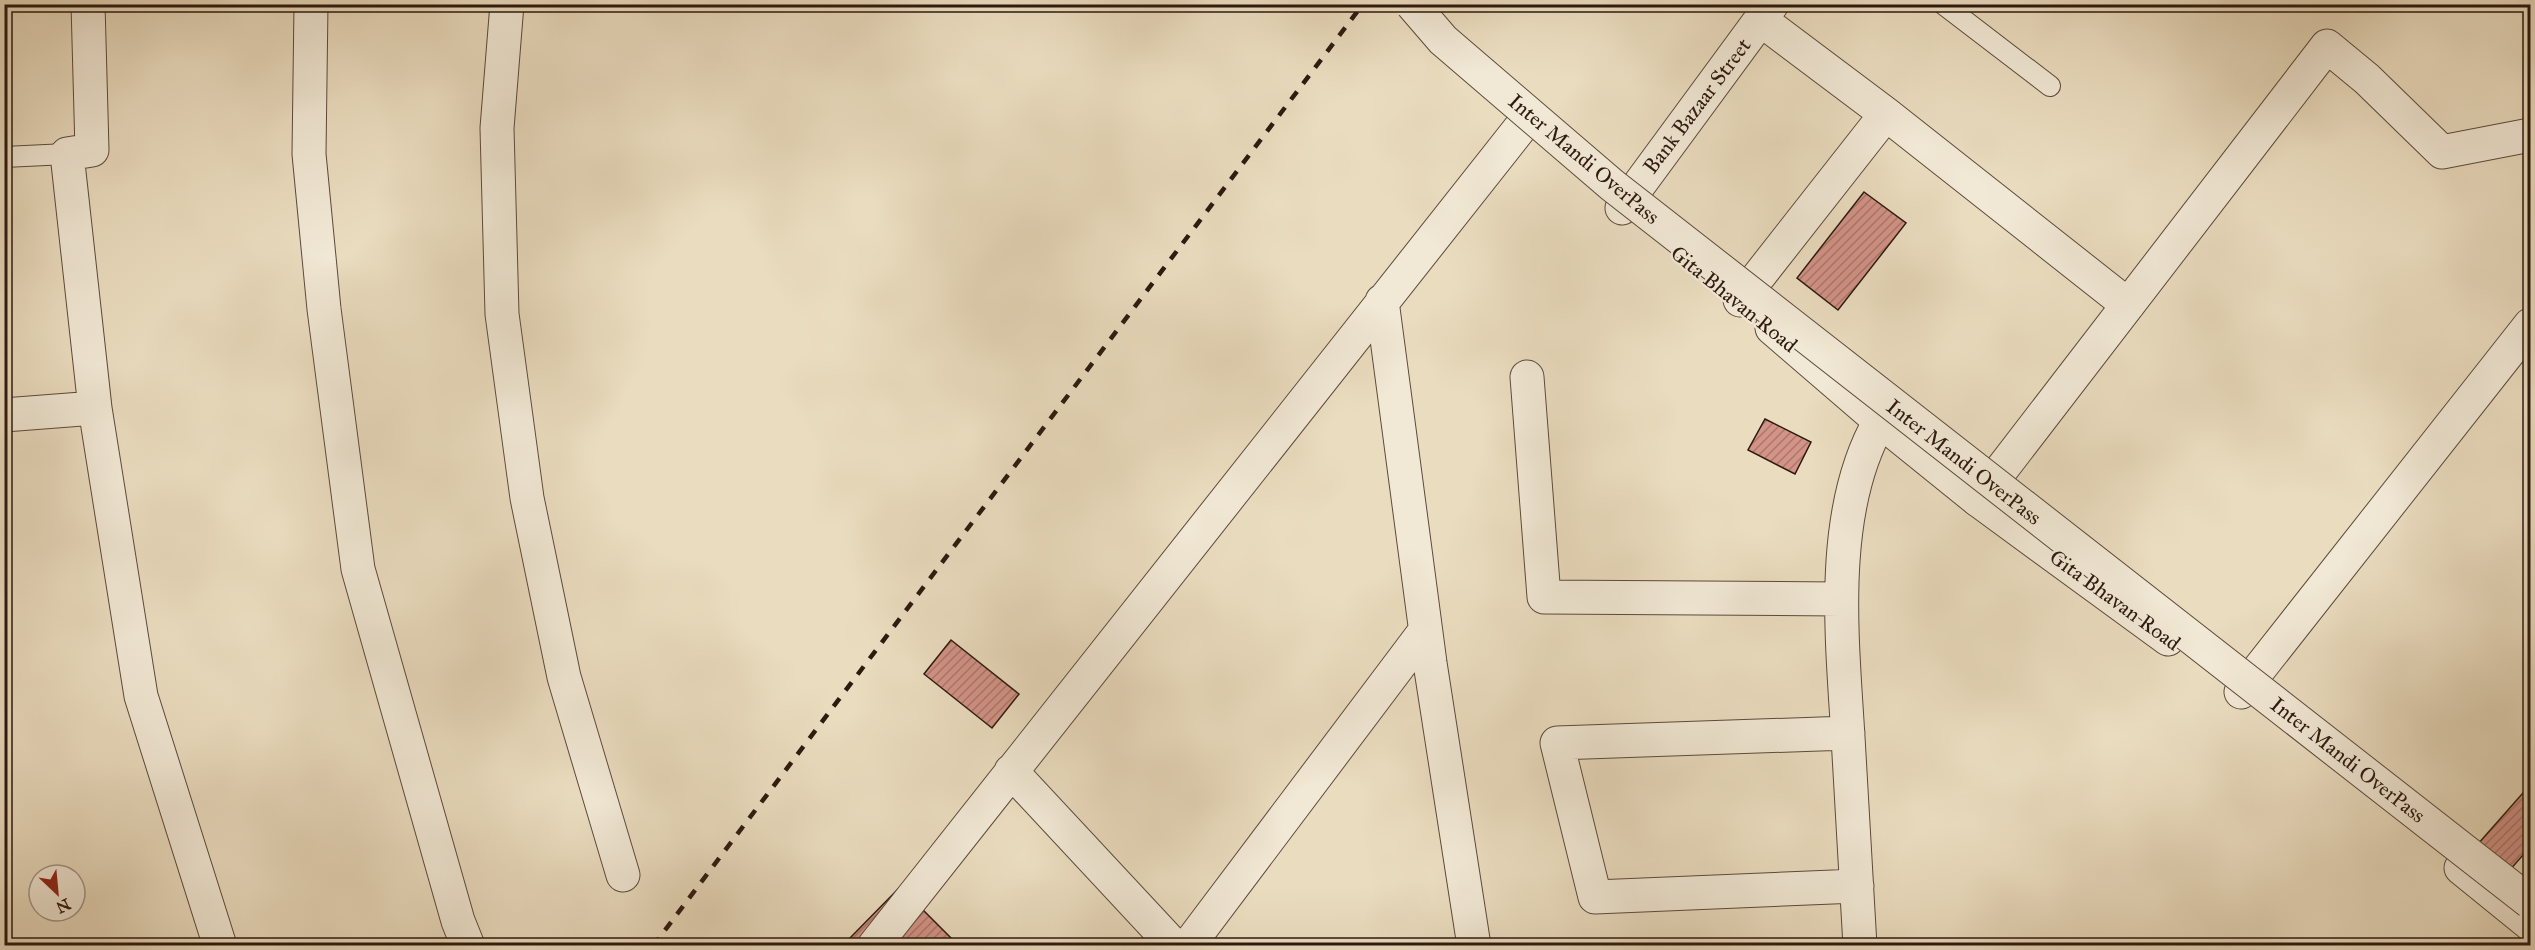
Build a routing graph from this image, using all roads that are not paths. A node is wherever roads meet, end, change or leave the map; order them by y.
1 (88, 4) edge
2 (311, 4) edge
3 (507, 4) edge
4 (1413, 4) edge
5 (1943, 4) edge
6 (1767, 12) edge
7 (1486, 84) dead end
8 (2050, 86) dead end
9 (1886, 114) junction
10 (1528, 118) junction
11 (2530, 135) edge
12 (67, 154) junction
13 (4, 157) edge
14 (1622, 208) junction
15 (1740, 300) junction
16 (1382, 301) junction
17 (2128, 305) junction
18 (2530, 325) edge
19 (1527, 377) dead end
20 (95, 408) junction
21 (4, 415) edge
22 (1880, 421) junction
23 (1978, 500) junction
24 (1840, 599) junction
25 (1425, 631) junction
26 (2241, 692) junction
27 (1848, 733) junction
28 (1011, 771) junction
29 (623, 875) dead end
30 (1857, 886) junction
31 (2530, 903) edge
32 (2530, 924) edge
33 (220, 945) edge
34 (468, 945) edge
35 (874, 945) edge
36 (1174, 945) edge
37 (1188, 945) edge
38 (1474, 945) edge
39 (1860, 945) edge

1 - 12 street
2 - 34 street
3 - 29 street
4 - 31 street, Inter Mandi OverPass, bridge
5 - 8 lane
6 - 9 street
6 - 14 street, Bank Bazaar Street
7 - 10 street, Gita Bhavan Road
9 - 15 street
9 - 17 street
10 - 14 street, Gita Bhavan Road
10 - 16 street
11 - 17 street
12 - 13 lane
12 - 20 street
14 - 15 street, Gita Bhavan Road
15 - 22 street, Gita Bhavan Road
16 - 25 street
16 - 28 street
17 - 23 street
18 - 26 street
19 - 24 street
20 - 21 street
20 - 33 street
22 - 23 street, Gita Bhavan Road
22 - 24 street
23 - 26 street, Gita Bhavan Road
24 - 27 street
25 - 37 street
25 - 38 street
26 - 32 street, Gita Bhavan Road
27 - 30 street
27 - 30 street
28 - 35 street
28 - 36 street
30 - 39 street

